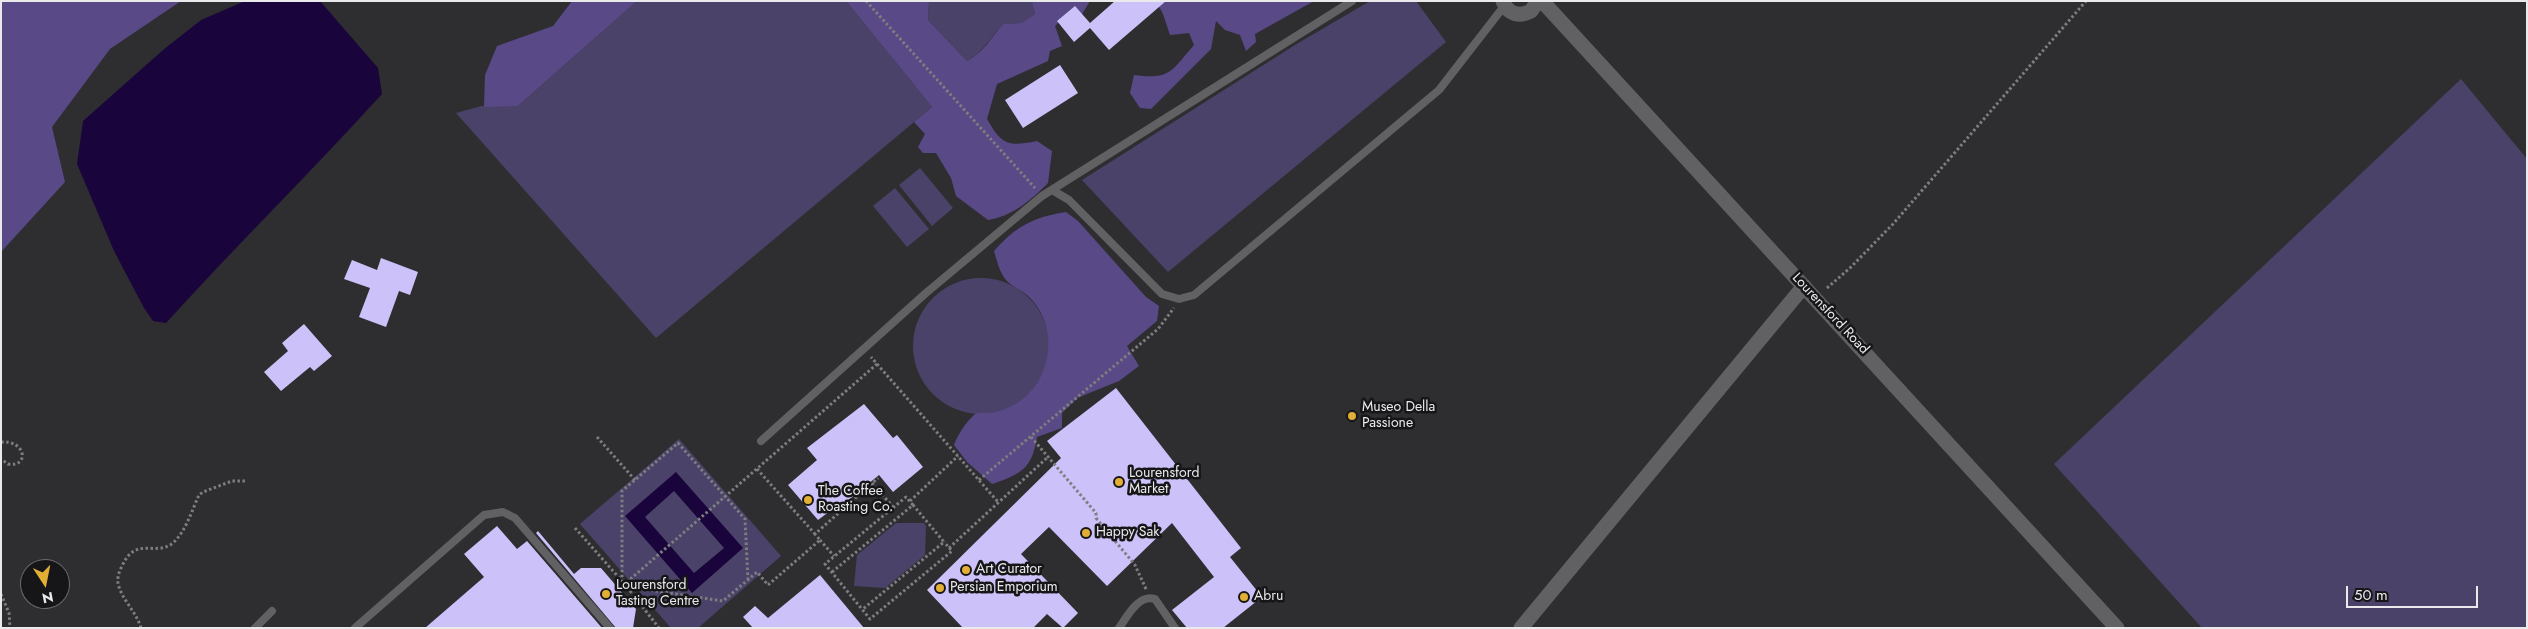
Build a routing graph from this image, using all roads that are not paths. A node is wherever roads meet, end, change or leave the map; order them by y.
1 (1352, 1) edge
2 (1540, 1) edge
3 (1504, 3) edge
4 (1052, 190) junction
5 (1804, 286) junction
6 (761, 441) dead end
7 (272, 611) dead end
8 (255, 628) edge
9 (355, 628) edge
10 (610, 628) edge
11 (1118, 628) edge
12 (1175, 628) edge
13 (1521, 628) edge
14 (2117, 628) edge

1 - 4 lane
2 - 3 street
2 - 5 street, Lourensford Road
3 - 4 lane
4 - 6 lane
5 - 13 street
5 - 14 street, Lourensford Road
7 - 8 lane
9 - 10 lane
11 - 12 lane

